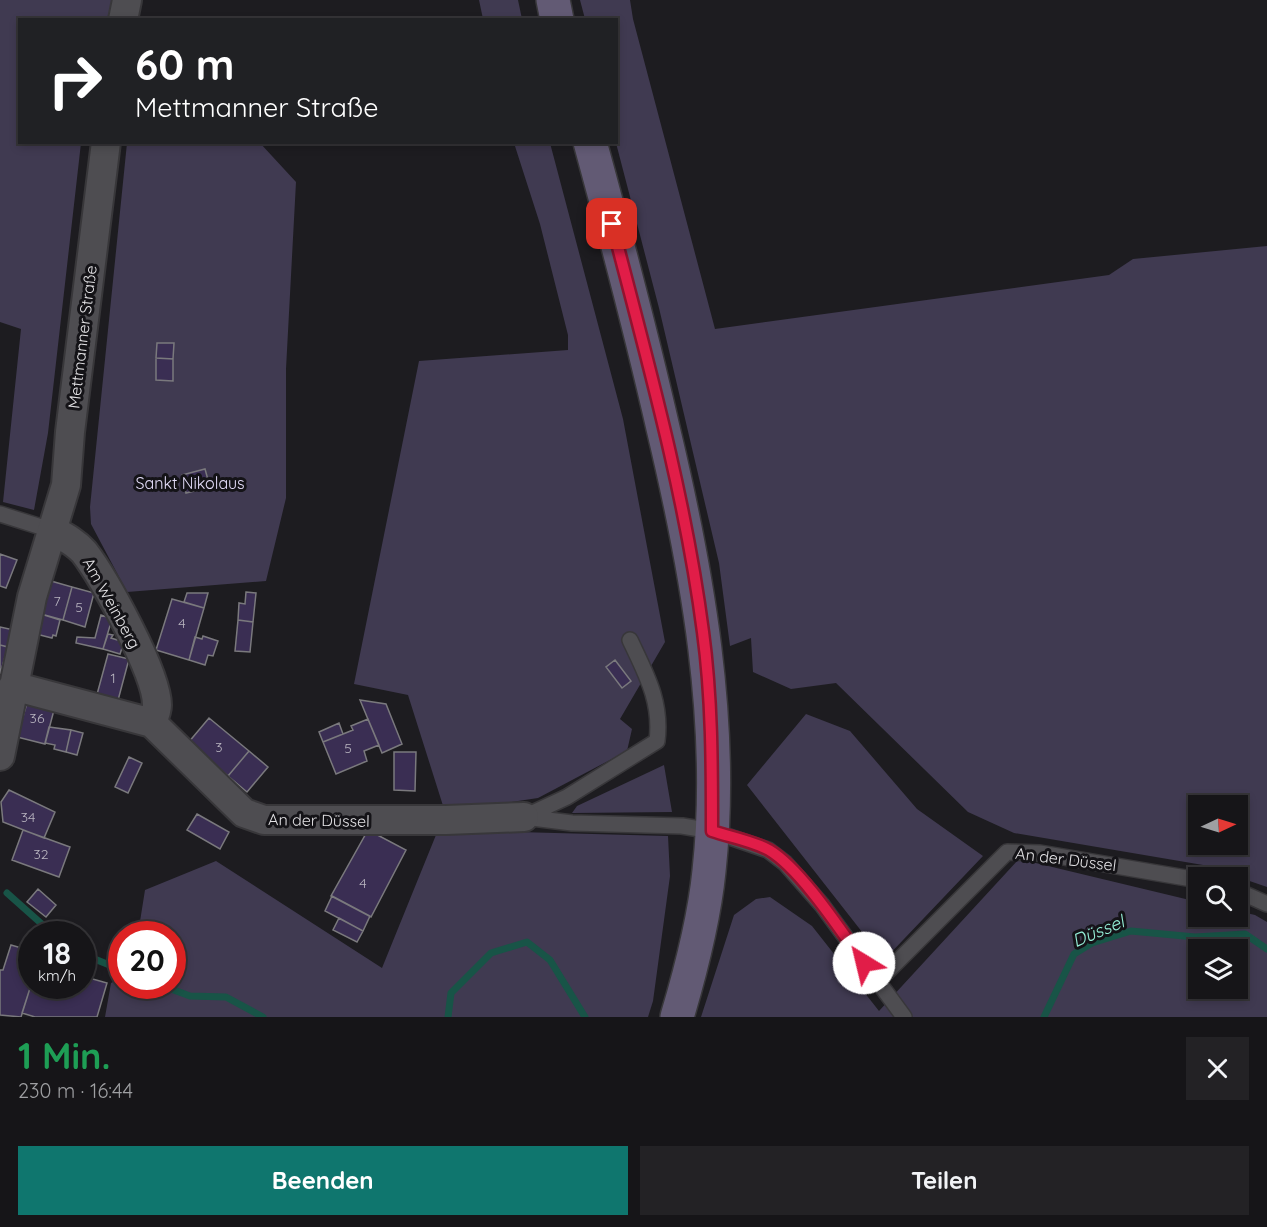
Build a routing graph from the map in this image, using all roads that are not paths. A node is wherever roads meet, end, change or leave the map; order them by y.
1 (127, 0) edge
2 (553, 0) edge
3 (123, 18) edge
4 (557, 18) edge
5 (106, 144) edge
6 (591, 144) edge
7 (0, 514) edge
8 (54, 531) junction
9 (630, 640) dead end
10 (13, 686) junction
11 (152, 723) junction
12 (0, 756) edge
13 (524, 817) junction
14 (697, 829) junction
15 (1188, 878) edge
16 (1248, 895) edge
17 (1267, 904) edge
18 (877, 982) junction
19 (677, 1017) edge
20 (904, 1017) edge

1 - 3 street
2 - 4 main road
5 - 8 street, Mettmanner Straße
6 - 14 main road
7 - 8 lane
8 - 10 street, Mettmanner Straße
8 - 11 street, Am Weinberg
9 - 13 lane, An der Düssel
10 - 11 street
10 - 12 street, Mettmanner Straße
11 - 13 street, An der Düssel
13 - 14 lane, An der Düssel
14 - 18 lane, An der Düssel
14 - 19 main road
15 - 18 lane, An der Düssel
16 - 17 lane
18 - 20 lane, An der Düssel

